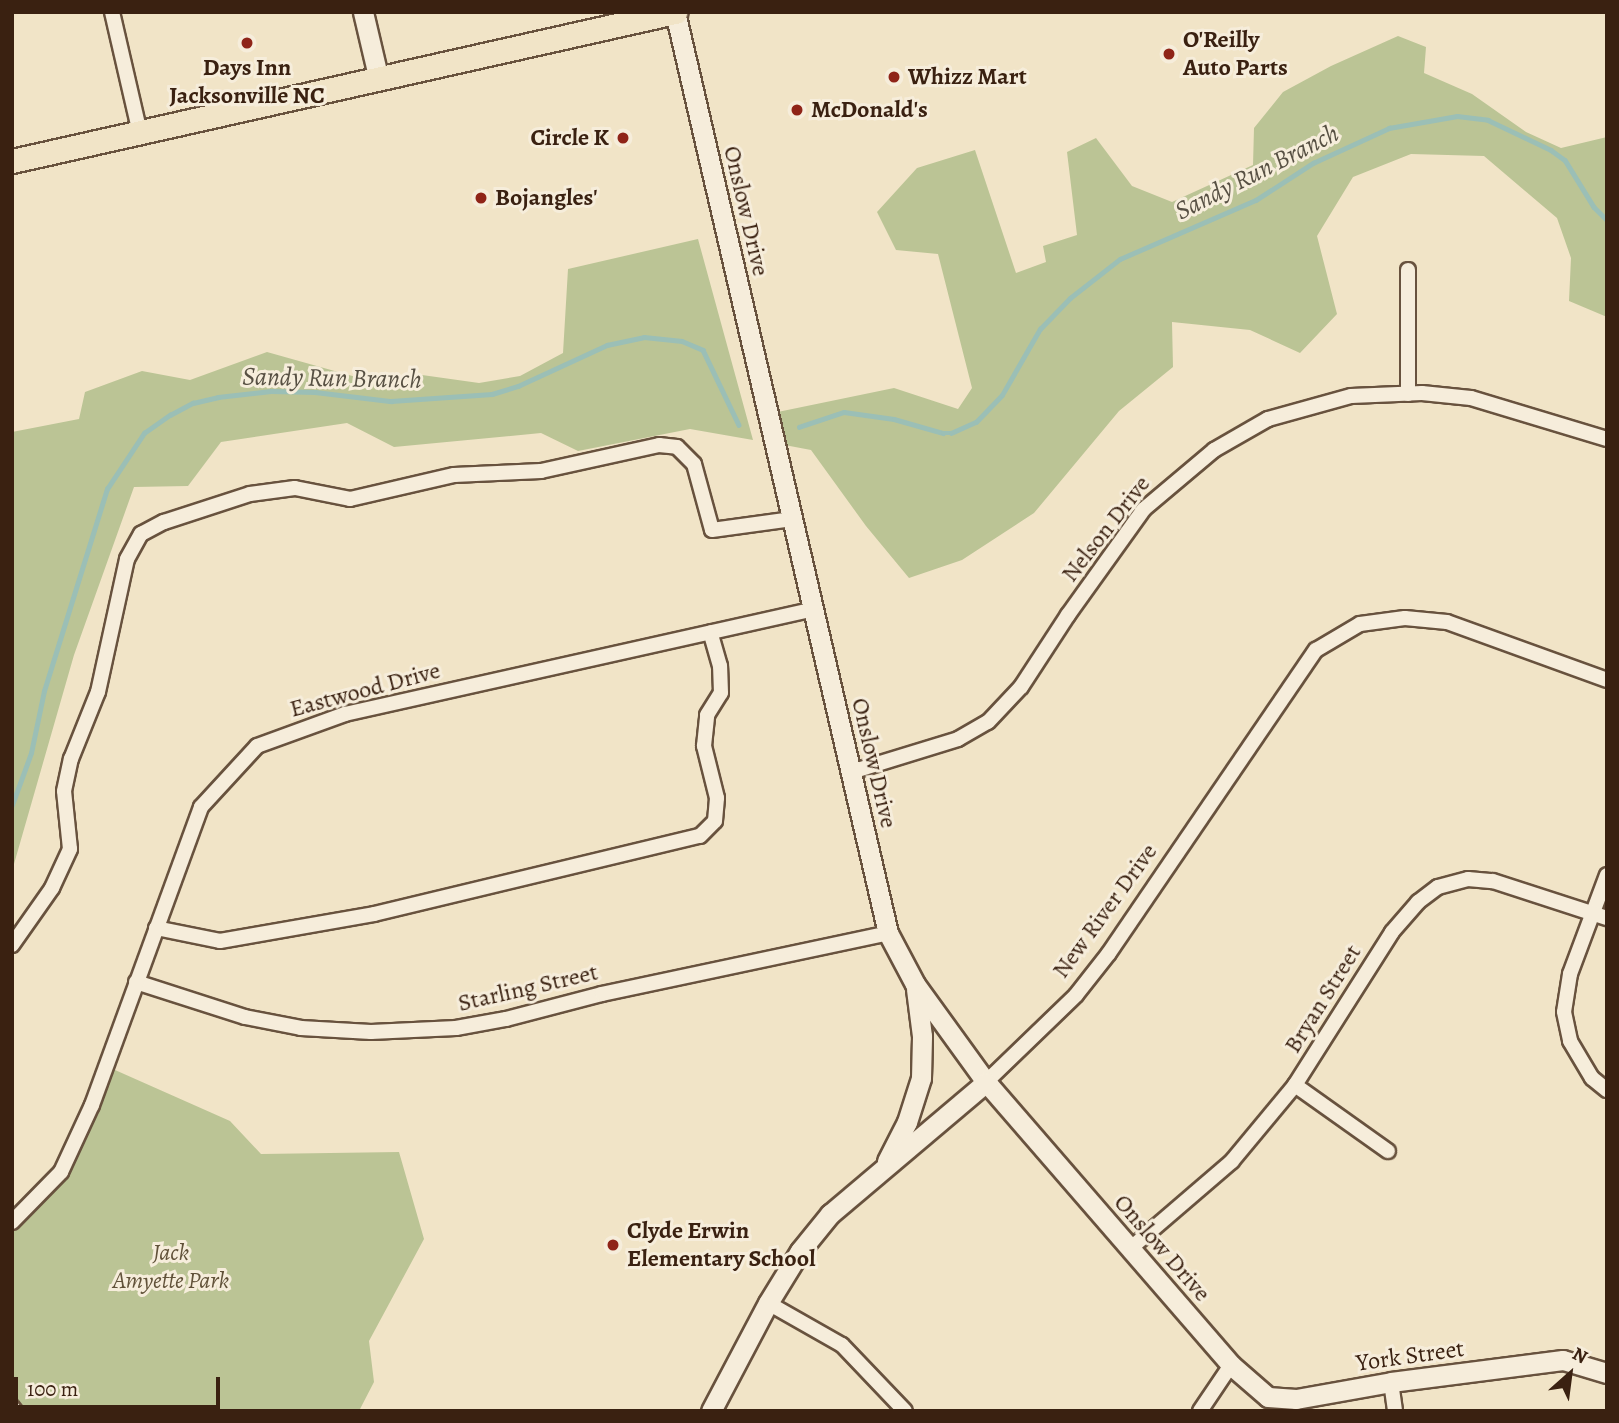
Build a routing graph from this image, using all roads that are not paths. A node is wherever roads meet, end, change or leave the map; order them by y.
1 (112, 12) edge
2 (363, 12) edge
3 (675, 12) edge
4 (379, 80) junction
5 (140, 133) junction
6 (12, 161) edge
7 (1408, 270) dead end
8 (1408, 394) junction
9 (1607, 439) edge
10 (792, 519) junction
11 (813, 609) junction
12 (710, 632) junction
13 (1607, 680) edge
14 (850, 772) junction
15 (1607, 875) edge
16 (1600, 916) edge
17 (156, 928) junction
18 (888, 933) junction
19 (12, 945) edge
20 (136, 982) junction
21 (915, 984) junction
22 (986, 1082) junction
23 (1295, 1084) junction
24 (1607, 1090) edge
25 (1388, 1151) dead end
26 (882, 1169) junction
27 (12, 1223) edge
28 (1131, 1248) junction
29 (768, 1303) junction
30 (1231, 1365) junction
31 (1607, 1373) edge
32 (1391, 1382) junction
33 (710, 1411) edge
34 (905, 1411) edge
35 (1200, 1411) edge
36 (1395, 1411) edge

1 - 5 street
2 - 4 street
3 - 4 main road
3 - 10 street, Onslow Drive
4 - 5 main road
5 - 6 main road
7 - 8 street
8 - 9 street, Nelson Drive
8 - 14 street, Nelson Drive
10 - 11 street, Onslow Drive
10 - 19 street
11 - 12 street, Eastwood Drive
11 - 14 street, Onslow Drive
12 - 17 street, Eastwood Drive
12 - 17 street
13 - 22 street, New River Drive
14 - 18 street, Onslow Drive
15 - 16 street
16 - 23 street, Bryan Street
16 - 24 street
17 - 20 street, Eastwood Drive
18 - 20 street, Starling Street
18 - 21 street, Onslow Drive
20 - 27 street, Eastwood Drive
21 - 22 street, Onslow Drive
21 - 26 street
22 - 26 street, New River Drive
22 - 28 street, Onslow Drive
23 - 25 street
23 - 28 street, Bryan Street
26 - 29 street, New River Drive
28 - 30 street, Onslow Drive
29 - 33 street, New River Drive
29 - 34 street
30 - 32 street, York Street
30 - 35 street
31 - 32 street, York Street
32 - 36 street

